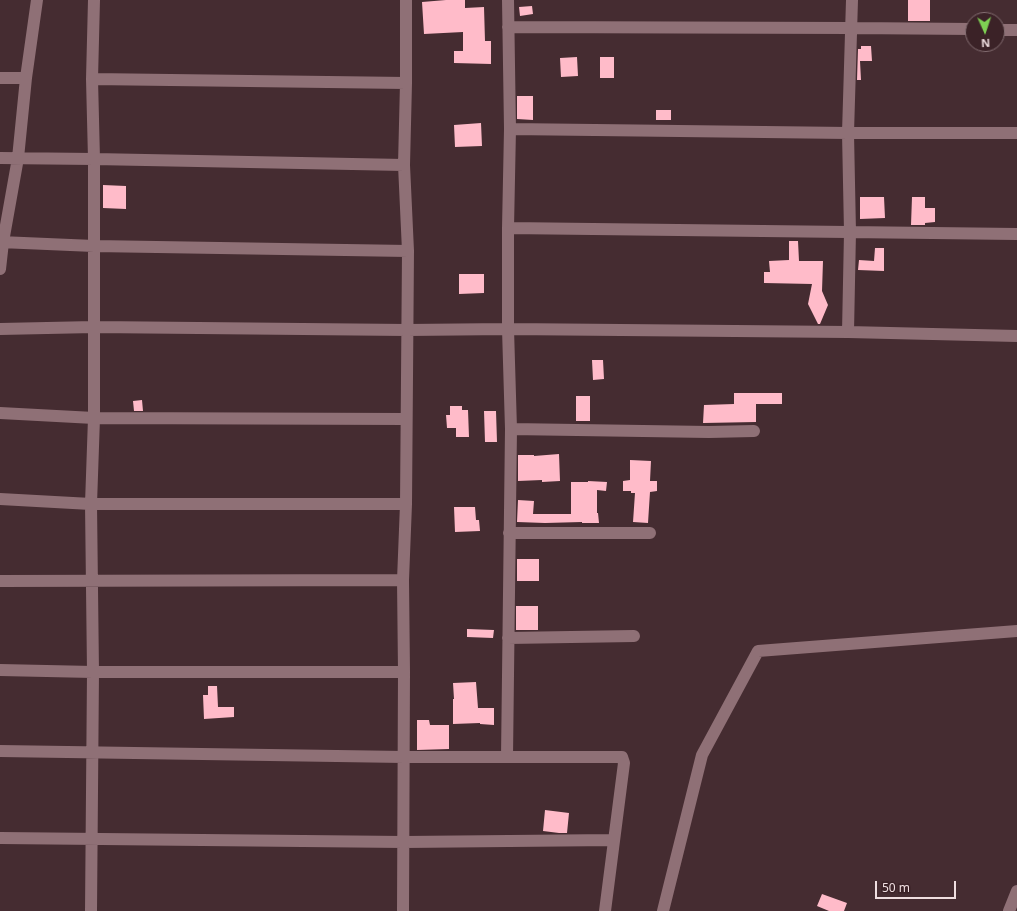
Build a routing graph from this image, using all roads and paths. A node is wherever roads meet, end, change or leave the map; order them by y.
1 (37, 0) edge
2 (94, 0) edge
3 (406, 0) edge
4 (508, 0) edge
5 (852, 0) edge
6 (508, 27) junction
7 (851, 28) junction
8 (965, 29) edge
9 (1005, 30) edge
10 (1017, 30) edge
11 (0, 78) edge
12 (26, 78) junction
13 (92, 79) junction
14 (406, 83) junction
15 (510, 129) junction
16 (848, 133) junction
17 (1017, 134) edge
18 (0, 158) edge
19 (18, 158) junction
20 (94, 159) junction
21 (404, 165) junction
22 (508, 228) junction
23 (850, 232) junction
24 (1017, 234) edge
25 (1, 242) edge
26 (94, 246) junction
27 (408, 251) junction
28 (0, 269) edge
29 (94, 328) junction
30 (508, 328) junction
31 (0, 329) edge
32 (407, 330) junction
33 (848, 332) junction
34 (1017, 336) edge
35 (0, 413) edge
36 (94, 418) junction
37 (406, 419) junction
38 (511, 429) junction
39 (754, 431) dead end
40 (0, 499) edge
41 (91, 504) junction
42 (406, 504) junction
43 (650, 533) dead end
44 (510, 534) junction
45 (404, 580) junction
46 (0, 581) edge
47 (92, 581) junction
48 (1017, 631) edge
49 (634, 636) dead end
50 (508, 638) junction
51 (0, 670) edge
52 (93, 672) junction
53 (404, 672) junction
54 (0, 751) edge
55 (92, 753) junction
56 (404, 757) junction
57 (506, 757) junction
58 (0, 838) edge
59 (92, 838) junction
60 (614, 840) junction
61 (404, 842) junction
62 (1017, 891) edge
63 (91, 911) edge
64 (403, 911) edge
65 (605, 911) edge
66 (663, 911) edge
67 (1009, 911) edge

1 - 12 street
2 - 13 street
3 - 14 street
4 - 6 street
5 - 7 street
6 - 7 street
6 - 15 street
7 - 8 street
7 - 16 street
9 - 10 street
11 - 12 street
12 - 19 street
13 - 14 street
13 - 20 street
14 - 21 street
15 - 16 street
15 - 22 street
16 - 17 street
16 - 23 street
18 - 19 street
19 - 20 street
19 - 25 street
20 - 21 street
20 - 26 street
21 - 27 street
22 - 23 street
22 - 30 street
23 - 24 street
23 - 33 street
25 - 26 street
25 - 28 street
26 - 27 street
26 - 29 street
27 - 32 street
29 - 31 street
29 - 32 street
29 - 36 street
30 - 32 street
30 - 33 street
30 - 38 street
32 - 37 street
33 - 34 street
35 - 36 street
36 - 37 street
36 - 41 street
37 - 42 street
38 - 39 street
38 - 44 street
40 - 41 street
41 - 42 street
41 - 47 street
42 - 45 street
43 - 44 street
44 - 50 street
45 - 47 street
45 - 53 street
46 - 47 street
47 - 52 street
48 - 66 street
49 - 50 street
50 - 57 street
51 - 52 street
52 - 53 street
52 - 55 street
53 - 56 street
54 - 55 street
55 - 56 street
55 - 59 street
56 - 57 street
56 - 61 street
57 - 60 street
58 - 59 street
59 - 61 street
59 - 63 street
60 - 61 street
60 - 65 street
61 - 64 street
62 - 67 street

